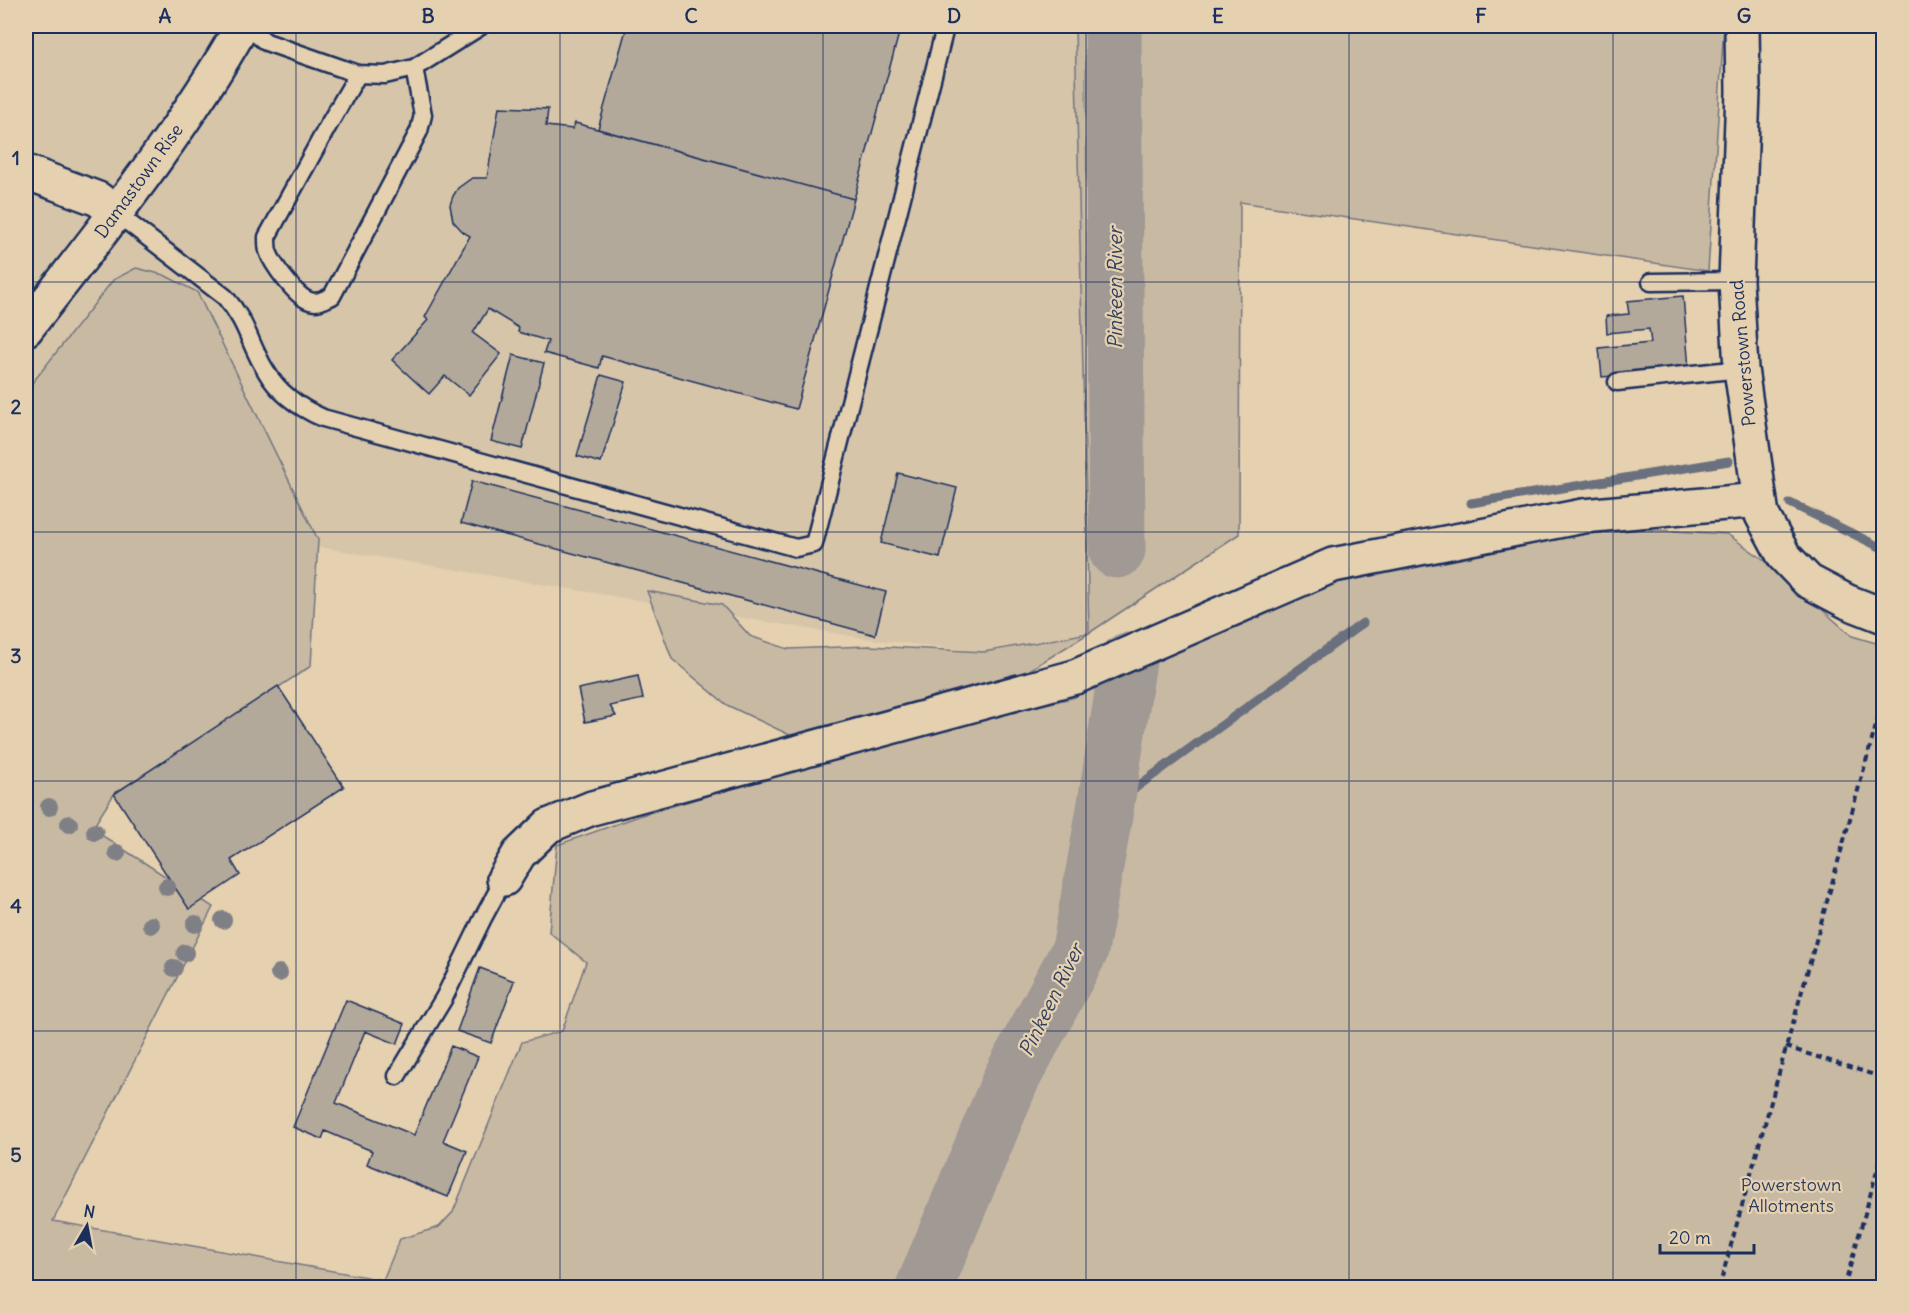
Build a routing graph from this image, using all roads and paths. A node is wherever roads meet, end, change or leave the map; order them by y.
1 (244, 26) edge
2 (481, 26) edge
3 (944, 26) edge
4 (1742, 26) edge
5 (414, 68) junction
6 (358, 74) junction
7 (26, 172) edge
8 (117, 213) junction
9 (1736, 281) junction
10 (1651, 282) dead end
11 (26, 329) edge
12 (1741, 369) junction
13 (1617, 382) dead end
14 (1759, 500) junction
15 (1884, 616) edge
16 (1884, 697) edge
17 (504, 879) joint
18 (1786, 1047) junction
19 (397, 1076) dead end
20 (1884, 1078) edge
21 (1884, 1146) edge
22 (1719, 1287) edge
23 (1844, 1287) edge

1 - 6 lane
1 - 8 street, Damastown Rise
2 - 5 lane
3 - 8 lane
4 - 9 street, Powerstown Road
5 - 6 lane
5 - 6 lane
7 - 8 street
8 - 11 street, Damastown Rise
9 - 10 lane
9 - 12 street, Powerstown Road
12 - 13 lane
12 - 14 street, Powerstown Road
14 - 15 street, Powerstown Road
14 - 17 street
16 - 18 path
17 - 19 lane
18 - 20 path
18 - 22 path
21 - 23 path

